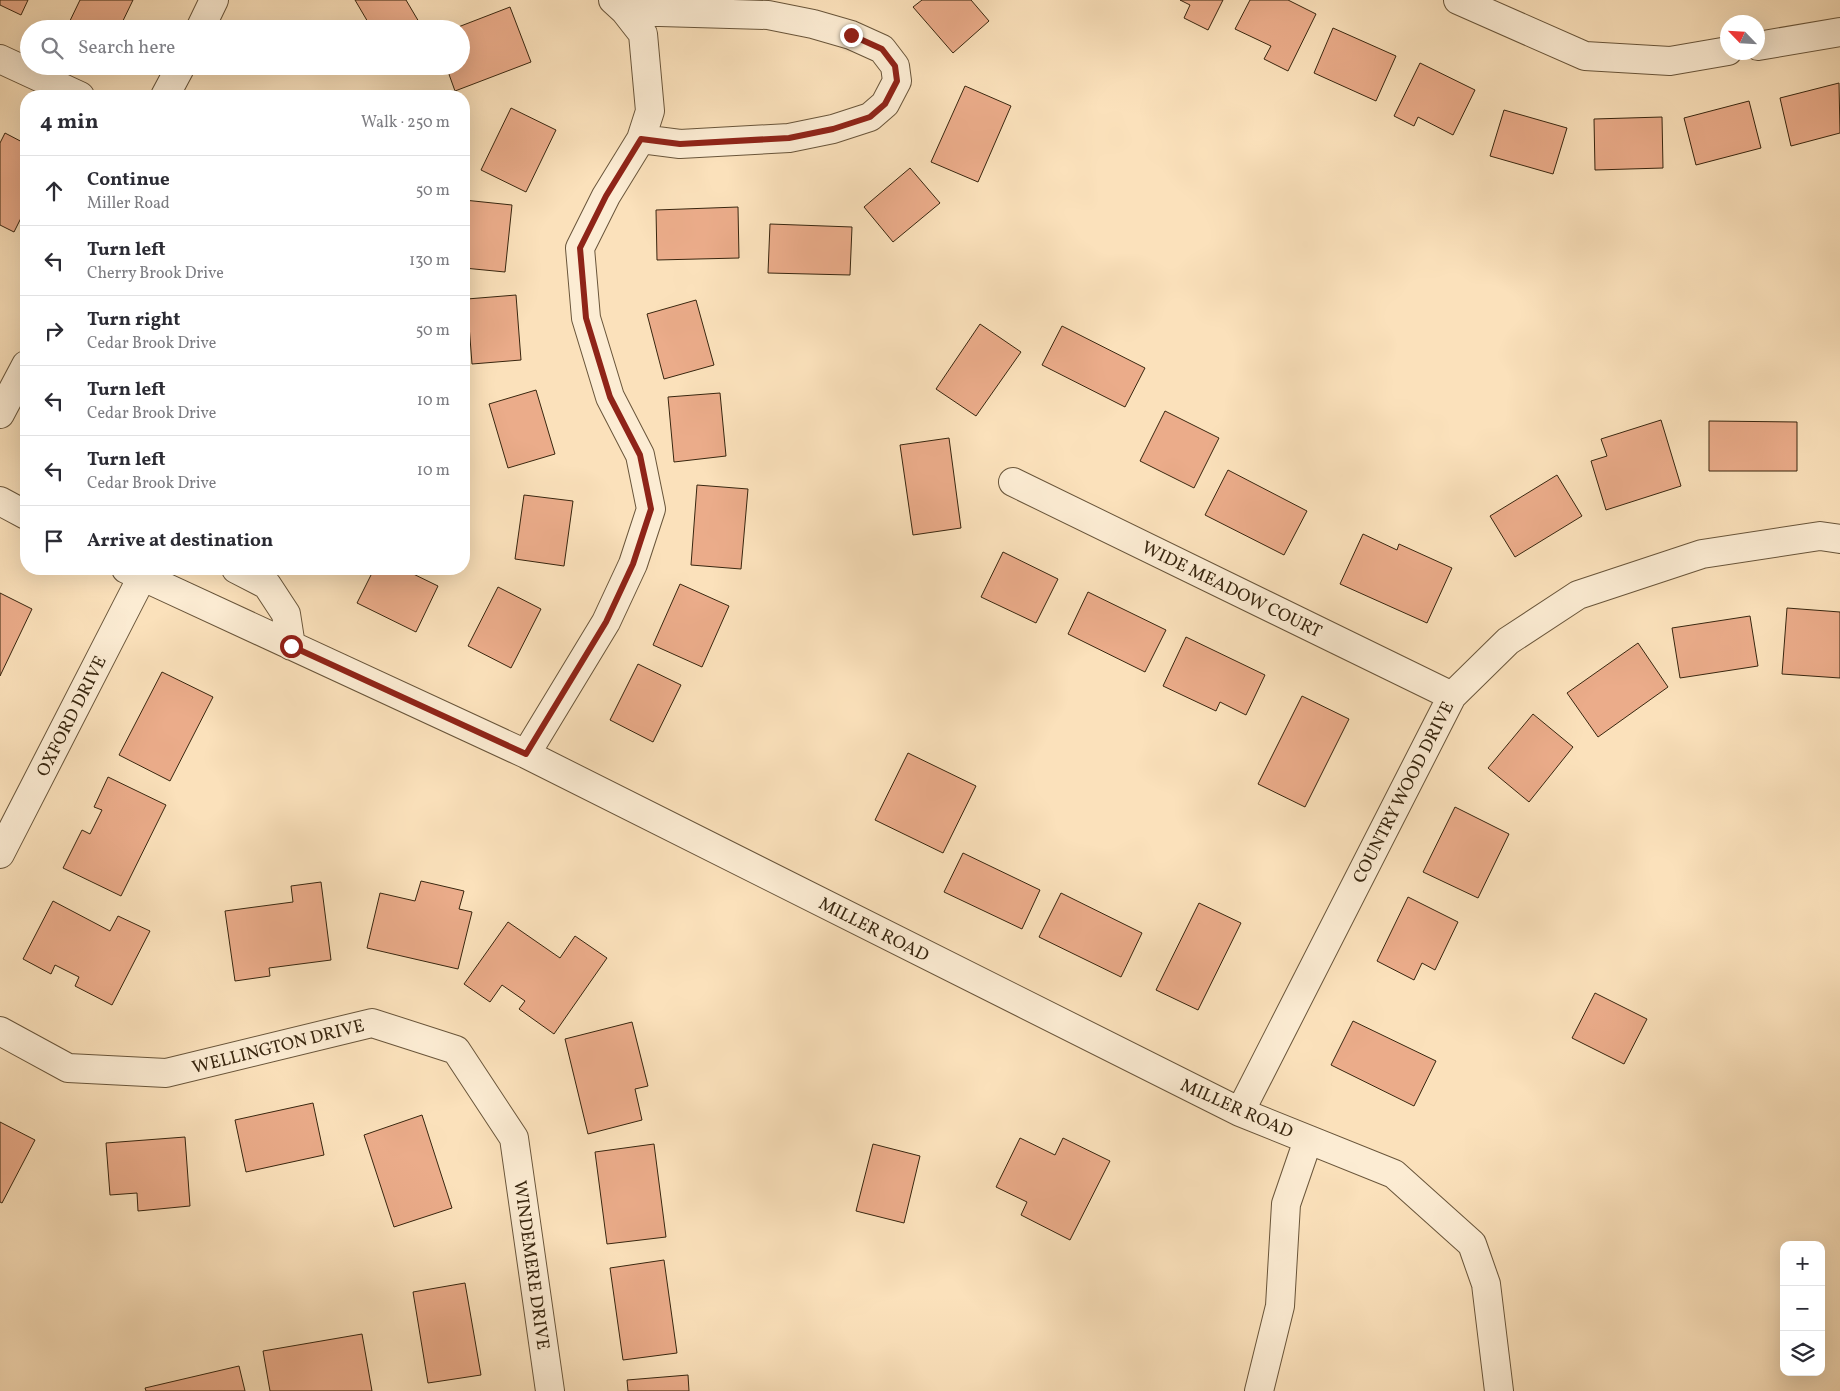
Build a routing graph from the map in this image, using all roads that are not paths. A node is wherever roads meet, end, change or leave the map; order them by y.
1 (214, 0) edge
2 (1458, 0) edge
3 (619, 6) edge
4 (204, 20) edge
5 (1840, 32) edge
6 (1765, 45) edge
7 (1720, 52) edge
8 (0, 59) edge
9 (20, 68) edge
10 (35, 75) edge
11 (176, 75) edge
12 (67, 90) edge
13 (168, 90) edge
14 (641, 139) junction
15 (20, 376) edge
16 (0, 414) edge
17 (1013, 482) dead end
18 (0, 501) edge
19 (20, 512) edge
20 (1840, 539) edge
21 (133, 575) edge
22 (138, 575) edge
23 (247, 575) edge
24 (291, 646) junction
25 (1452, 696) junction
26 (526, 754) junction
27 (0, 854) edge
28 (0, 1031) edge
29 (1240, 1112) junction
30 (514, 1138) joint
31 (1308, 1140) junction
32 (550, 1391) edge
33 (1259, 1391) edge
34 (1499, 1391) edge

1 - 4 street
2 - 7 street
3 - 14 street
3 - 14 street
5 - 6 street
8 - 9 street
10 - 12 street
11 - 13 street
14 - 26 street
15 - 16 street
17 - 25 street, WIDE MEADOW COURT
18 - 19 street
20 - 25 street, COUNTRY WOOD DRIVE
21 - 27 street, OXFORD DRIVE
22 - 24 street, MILLER ROAD
23 - 24 street
24 - 26 street, MILLER ROAD
25 - 29 street, COUNTRY WOOD DRIVE
26 - 29 street, MILLER ROAD
28 - 30 street, WELLINGTON DRIVE
29 - 31 street, MILLER ROAD
30 - 32 street, WINDEMERE DRIVE
31 - 33 street
31 - 34 street, MILLER ROAD

